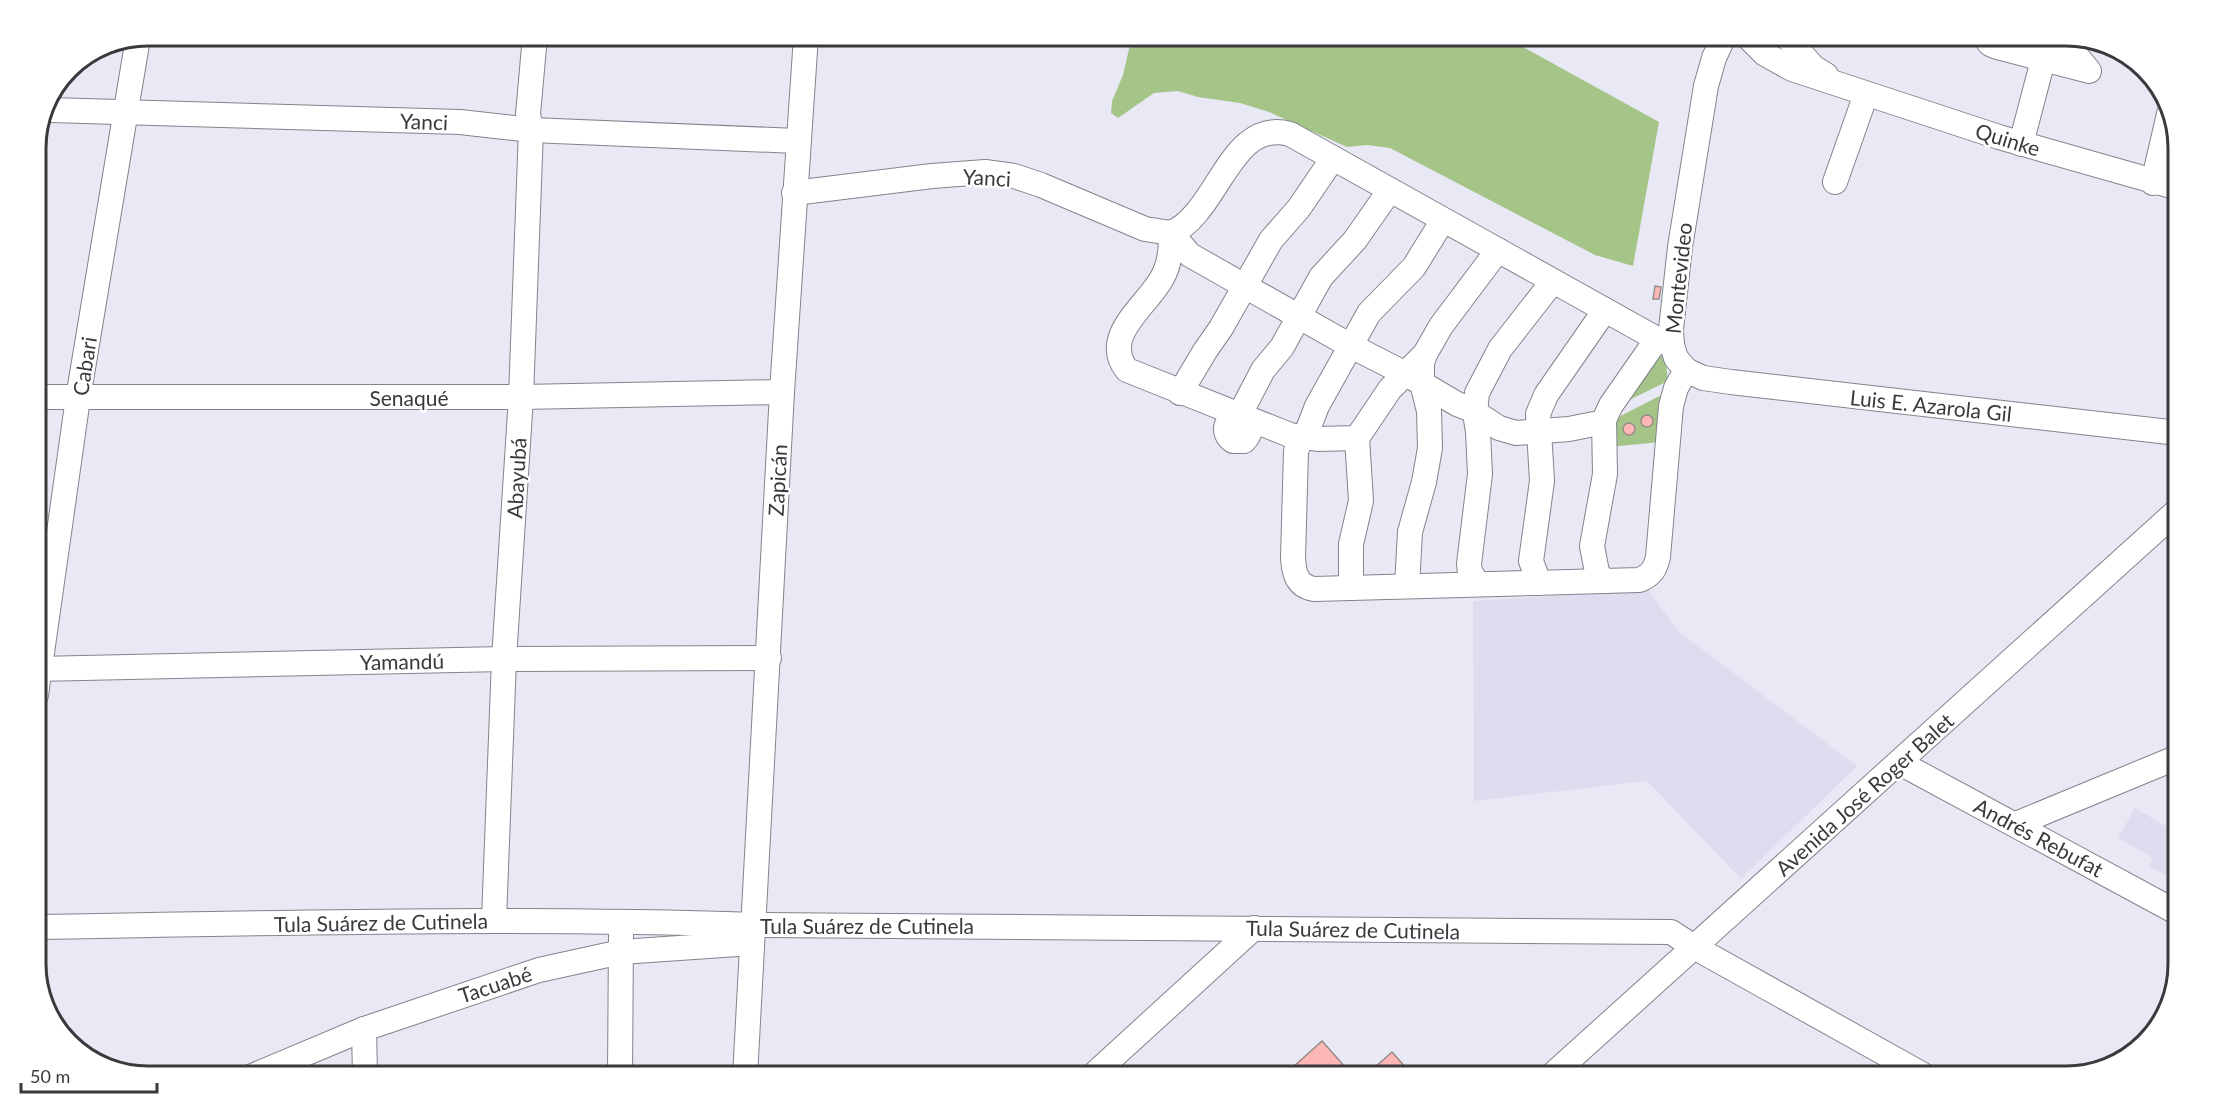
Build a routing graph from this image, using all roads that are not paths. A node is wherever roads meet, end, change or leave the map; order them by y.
1 (534, 46) edge
2 (805, 46) edge
3 (1719, 46) edge
4 (1756, 46) edge
5 (1795, 46) edge
6 (1995, 46) edge
7 (2050, 46) edge
8 (2069, 46) edge
9 (137, 47) edge
10 (2043, 60) junction
11 (1840, 85) junction
12 (1866, 94) junction
13 (54, 110) edge
14 (126, 113) junction
15 (2166, 128) edge
16 (531, 130) junction
17 (797, 141) junction
18 (2021, 144) junction
19 (1333, 158) junction
20 (1835, 183) dead end
21 (2153, 183) junction
22 (2167, 186) edge
23 (1390, 190) junction
24 (794, 193) junction
25 (1443, 220) junction
26 (1171, 233) junction
27 (1498, 250) junction
28 (1553, 281) junction
29 (1244, 286) junction
30 (1605, 310) junction
31 (1299, 317) junction
32 (1664, 342) junction
33 (1349, 345) junction
34 (1686, 370) junction
35 (1414, 379) junction
36 (782, 392) junction
37 (1180, 393) junction
38 (520, 397) junction
39 (47, 398) edge
40 (78, 399) junction
41 (1475, 413) junction
42 (1243, 418) junction
43 (1594, 424) dead end
44 (1539, 432) junction
45 (2167, 432) edge
46 (1303, 438) junction
47 (1357, 438) junction
48 (2167, 520) edge
49 (1604, 581) junction
50 (1539, 583) junction
51 (1478, 584) junction
52 (1407, 586) junction
53 (1351, 588) junction
54 (47, 608) edge
55 (769, 658) junction
56 (504, 659) junction
57 (47, 669) edge
58 (2168, 761) edge
59 (1900, 763) junction
60 (2016, 824) junction
61 (2168, 907) edge
62 (494, 920) junction
63 (621, 920) junction
64 (47, 927) edge
65 (1254, 928) junction
66 (753, 934) junction
67 (1694, 947) junction
68 (621, 952) junction
69 (364, 1029) junction
70 (276, 1066) edge
71 (365, 1066) edge
72 (620, 1066) edge
73 (746, 1066) edge
74 (1103, 1066) edge
75 (1562, 1066) edge
76 (1907, 1066) edge

1 - 16 street, Abayubá
2 - 17 street, Zapicán
3 - 32 street, Montevideo
4 - 11 street, Quinke
5 - 11 street, Quinke
6 - 10 street
7 - 10 street
8 - 10 street
9 - 14 street, Cabari
10 - 18 street
11 - 12 street, Quinke
12 - 18 street, Quinke
12 - 20 street
13 - 14 street, Yanci
14 - 16 street, Yanci
14 - 40 street, Cabari
15 - 21 street
16 - 17 street, Yanci
16 - 38 street, Abayubá
17 - 24 street, Zapicán
18 - 21 street, Quinke
19 - 23 street
19 - 26 street
19 - 29 street
21 - 22 street, Quinke
23 - 25 street
23 - 31 street
24 - 26 street, Yanci
24 - 36 street, Zapicán
25 - 27 street
25 - 33 street
26 - 29 street
26 - 37 street
27 - 28 street
27 - 35 street
28 - 30 street
28 - 41 street
29 - 31 street
29 - 37 street
30 - 32 street
30 - 44 street
31 - 33 street
31 - 42 street
32 - 34 street, Montevideo
32 - 49 street
33 - 35 street
33 - 46 street
34 - 45 street, Luis E. Azarola Gil
34 - 49 street
35 - 41 street
35 - 47 street
35 - 52 street
36 - 38 street, Senaqué
36 - 55 street, Zapicán
37 - 42 street
38 - 40 street, Senaqué
38 - 56 street, Abayubá
39 - 40 street, Senaqué
40 - 54 street, Cabari
41 - 44 street
41 - 51 street
42 - 46 street
43 - 44 street
44 - 50 street
46 - 47 street
46 - 53 street
47 - 53 street
48 - 59 street, Avenida José Roger Balet
49 - 50 street
50 - 51 street
51 - 52 street
52 - 53 street
55 - 56 street, Yamandú
55 - 66 street, Zapicán
56 - 57 street, Yamandú
56 - 62 street, Abayubá
58 - 60 street
59 - 60 street, Andrés Rebufat
59 - 67 street, Avenida José Roger Balet
60 - 61 street, Andrés Rebufat
62 - 63 street, Tula Suárez de Cutinela
62 - 64 street, Tula Suárez de Cutinela
63 - 66 street, Tula Suárez de Cutinela
63 - 68 street
65 - 66 street, Tula Suárez de Cutinela
65 - 67 street, Tula Suárez de Cutinela
65 - 74 street
66 - 68 street, Tacuabé
66 - 73 street, Zapicán
67 - 75 street, Avenida José Roger Balet
67 - 76 street, Tula Suárez de Cutinela
68 - 69 street, Tacuabé
68 - 72 street
69 - 70 street, Tacuabé
69 - 71 street

